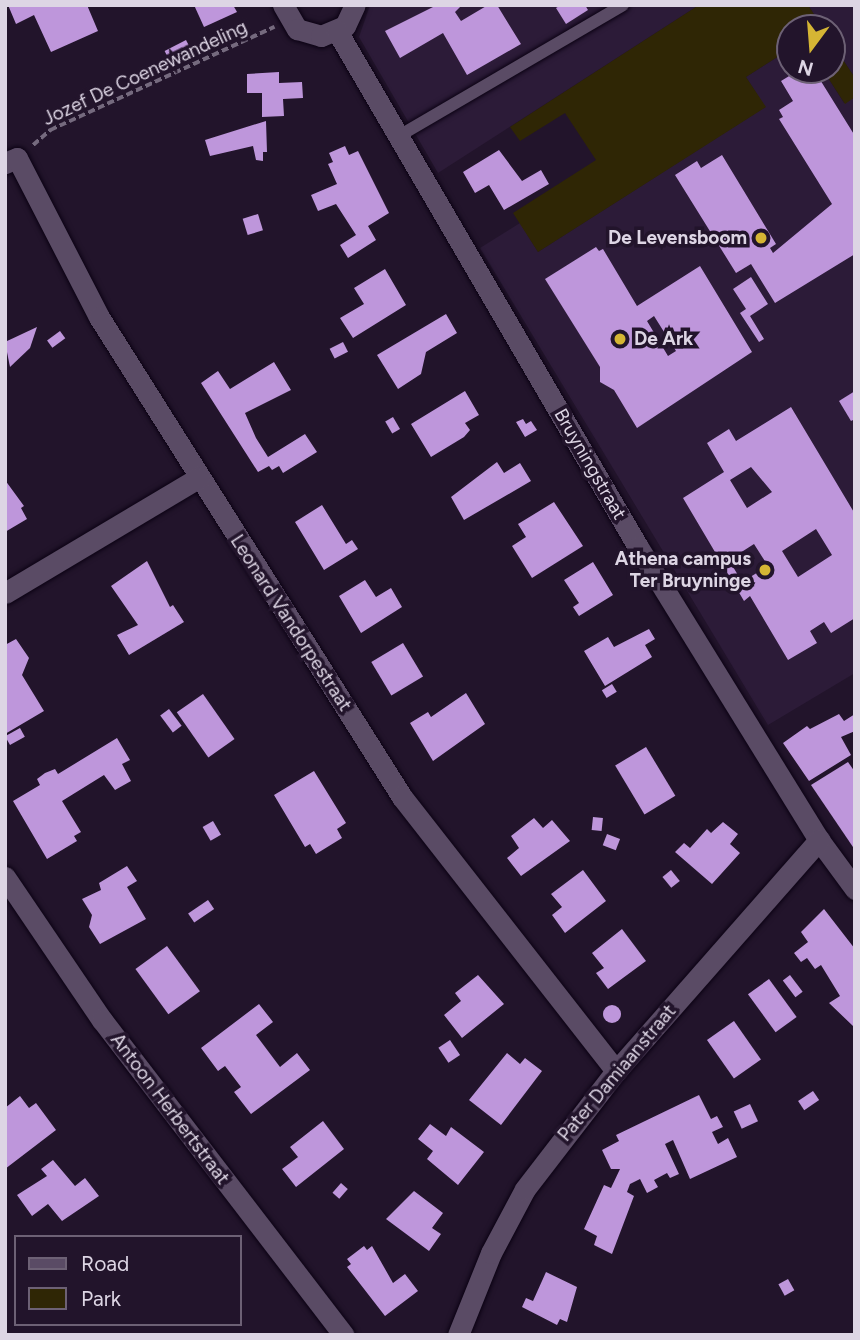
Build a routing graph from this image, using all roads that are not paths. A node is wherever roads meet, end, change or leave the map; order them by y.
1 (355, 5) edge
2 (623, 5) edge
3 (286, 13) edge
4 (337, 32) junction
5 (399, 136) junction
6 (11, 160) edge
7 (198, 478) junction
8 (5, 593) edge
9 (819, 840) junction
10 (5, 877) edge
11 (855, 889) edge
12 (616, 1071) junction
13 (344, 1335) edge
14 (458, 1335) edge

1 - 4 street
2 - 5 lane
3 - 4 street
4 - 5 street, Bruyningstraat
5 - 9 street, Bruyningstraat
6 - 7 street, Leonard Vandorpestraat
7 - 8 street
7 - 12 street, Leonard Vandorpestraat
9 - 11 street, Bruyningstraat
9 - 12 street, Pater Damiaanstraat
10 - 13 street, Antoon Herbertstraat
12 - 14 street, Pater Damiaanstraat

